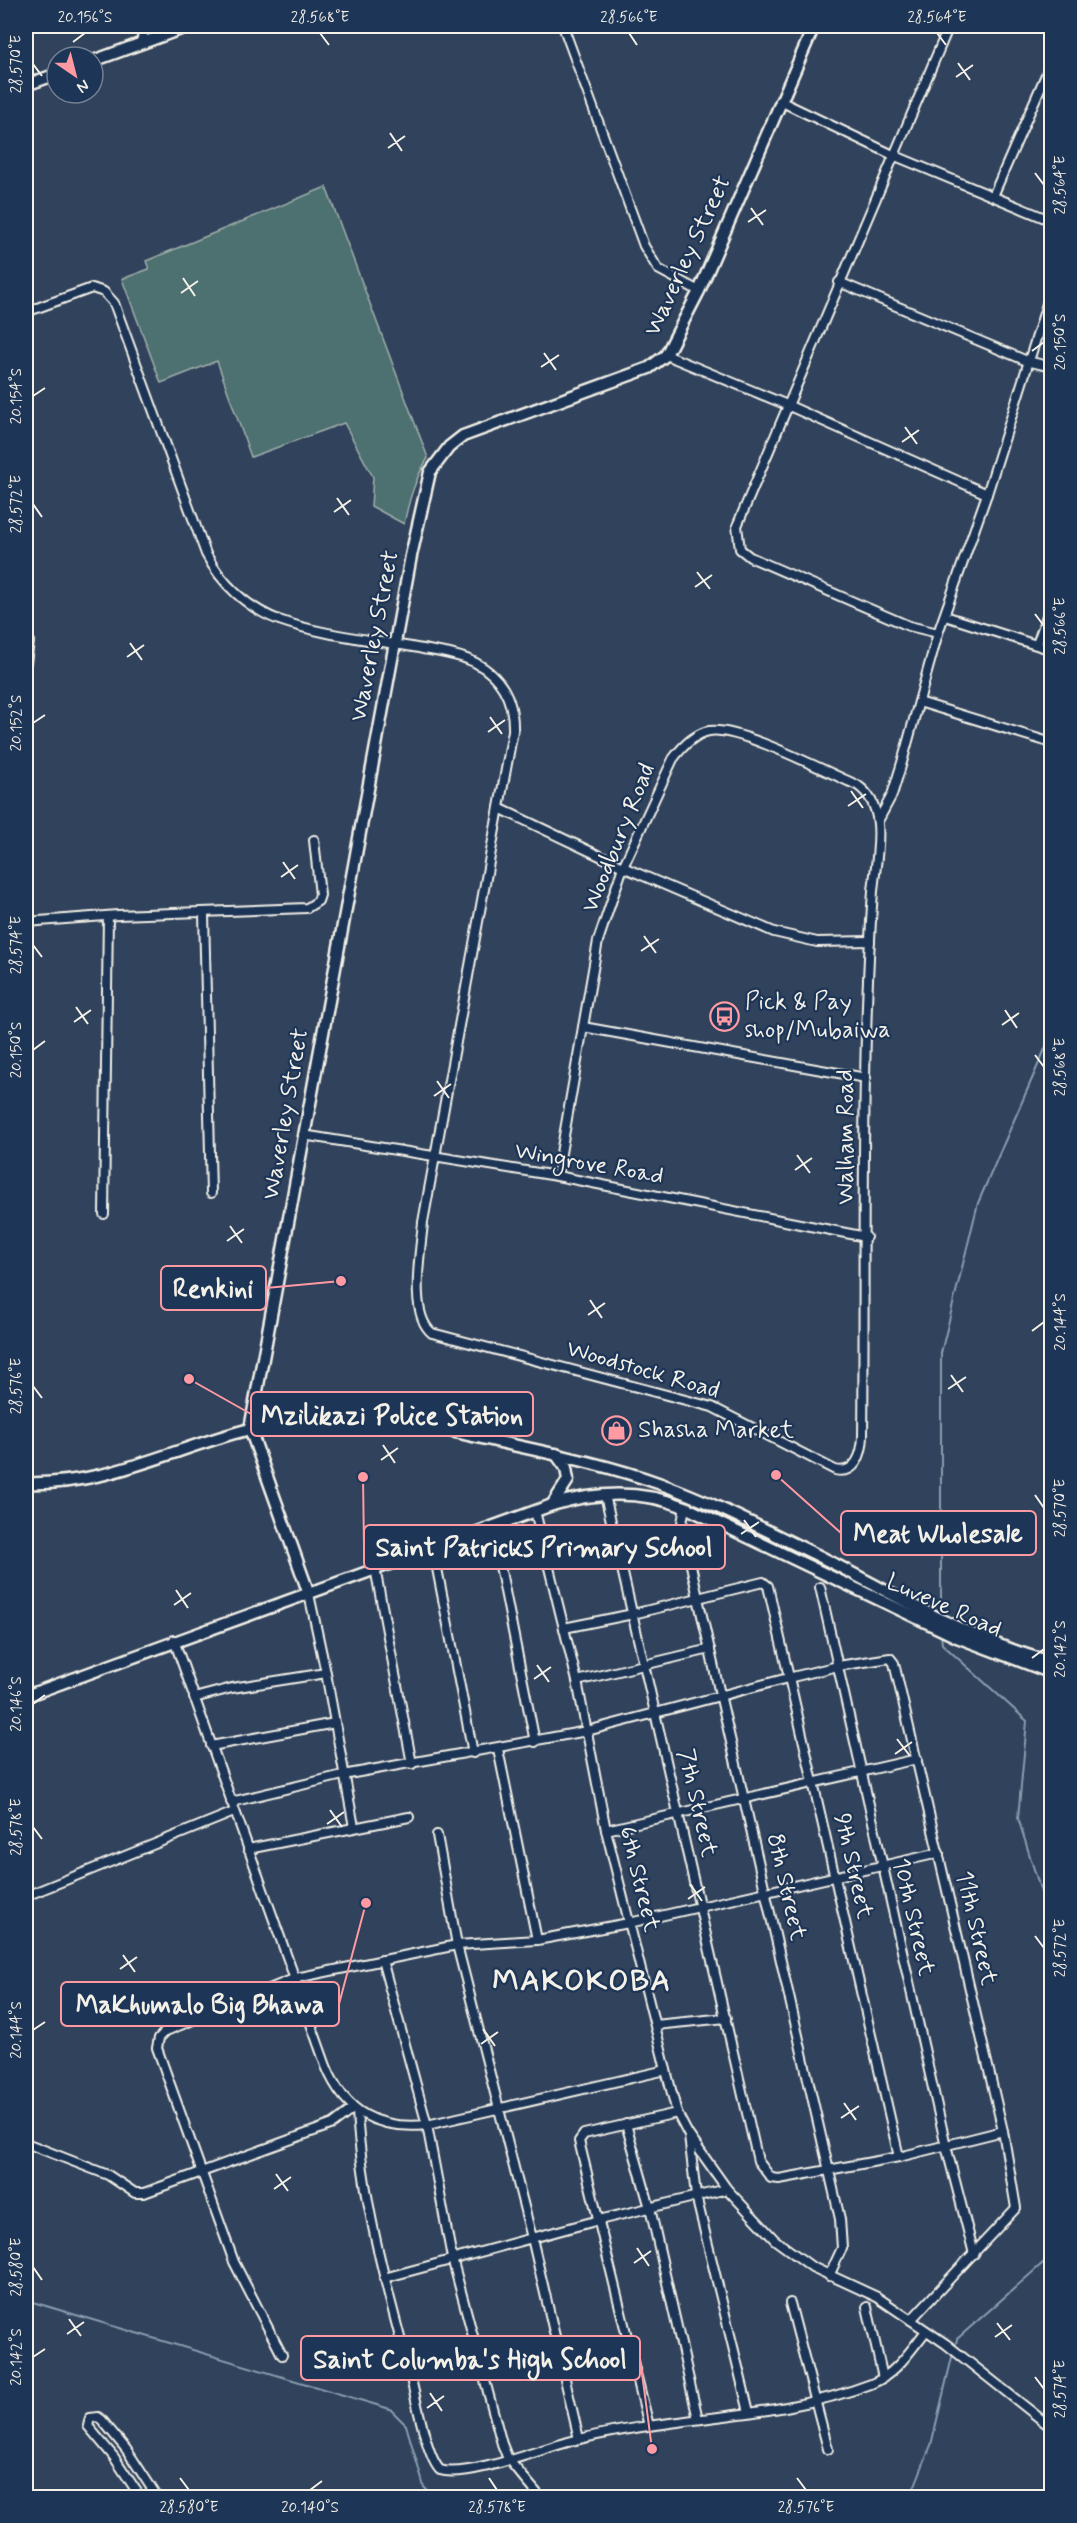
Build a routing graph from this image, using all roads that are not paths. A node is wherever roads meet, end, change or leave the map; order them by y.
1 (146, 26) edge
2 (189, 26) edge
3 (563, 26) edge
4 (814, 26) edge
5 (949, 26) edge
6 (1042, 26) edge
7 (1052, 36) edge
8 (140, 44) junction
9 (105, 57) edge
10 (1052, 61) edge
11 (45, 78) edge
12 (26, 85) edge
13 (780, 101) junction
14 (893, 155) junction
15 (993, 196) junction
16 (1052, 221) edge
17 (839, 282) junction
18 (1052, 288) edge
19 (699, 291) junction
20 (26, 312) edge
21 (666, 355) junction
22 (1027, 361) junction
23 (1052, 367) edge
24 (787, 405) junction
25 (987, 494) junction
26 (1052, 602) edge
27 (945, 616) junction
28 (26, 621) edge
29 (938, 633) junction
30 (394, 644) junction
31 (1037, 644) junction
32 (1052, 650) edge
33 (26, 663) edge
34 (919, 702) junction
35 (1052, 743) edge
36 (499, 808) junction
37 (878, 821) junction
38 (314, 840) dead end
39 (623, 867) junction
40 (204, 914) junction
41 (108, 916) junction
42 (26, 922) edge
43 (870, 941) junction
44 (583, 1027) junction
45 (866, 1078) junction
46 (303, 1135) junction
47 (434, 1157) junction
48 (557, 1176) junction
49 (211, 1193) dead end
50 (104, 1214) dead end
51 (866, 1237) junction
52 (250, 1429) junction
53 (556, 1455) junction
54 (26, 1483) edge
55 (605, 1495) junction
56 (552, 1504) junction
57 (685, 1507) junction
58 (534, 1511) junction
59 (492, 1526) junction
60 (433, 1548) junction
61 (375, 1568) junction
62 (820, 1587) dead end
63 (309, 1594) junction
64 (698, 1598) junction
65 (633, 1614) junction
66 (564, 1628) junction
67 (1052, 1637) edge
68 (174, 1640) junction
69 (710, 1649) junction
70 (1049, 1662) edge
71 (644, 1664) junction
72 (838, 1666) junction
73 (326, 1673) junction
74 (1052, 1673) edge
75 (788, 1678) junction
76 (577, 1681) junction
77 (26, 1696) edge
78 (721, 1697) junction
79 (194, 1698) junction
80 (657, 1713) junction
81 (335, 1723) junction
82 (587, 1731) junction
83 (536, 1742) junction
84 (211, 1746) junction
85 (498, 1749) junction
86 (472, 1753) junction
87 (917, 1759) junction
88 (411, 1764) junction
89 (860, 1772) junction
90 (343, 1775) junction
91 (814, 1782) junction
92 (746, 1798) junction
93 (231, 1802) junction
94 (234, 1812) junction
95 (680, 1813) junction
96 (409, 1817) dead end
97 (354, 1827) junction
98 (606, 1830) junction
99 (437, 1835) dead end
100 (248, 1849) junction
101 (939, 1853) junction
102 (882, 1866) junction
103 (835, 1876) junction
104 (767, 1892) junction
105 (26, 1896) edge
106 (700, 1908) junction
107 (629, 1923) junction
108 (537, 1940) junction
109 (457, 1946) junction
110 (382, 1960) junction
111 (296, 1978) junction
112 (726, 2018) junction
113 (655, 2025) junction
114 (666, 2070) junction
115 (498, 2108) junction
116 (356, 2109) junction
117 (677, 2112) junction
118 (626, 2124) junction
119 (427, 2125) junction
120 (1003, 2131) junction
121 (688, 2134) junction
122 (26, 2143) edge
123 (946, 2146) junction
124 (899, 2157) junction
125 (831, 2170) junction
126 (202, 2173) junction
127 (727, 2189) junction
128 (696, 2196) junction
129 (650, 2208) junction
130 (599, 2220) junction
131 (532, 2238) junction
132 (974, 2254) junction
133 (452, 2258) junction
134 (829, 2276) junction
135 (384, 2278) junction
136 (790, 2303) dead end
137 (867, 2307) dead end
138 (911, 2320) junction
139 (926, 2331) junction
140 (282, 2355) dead end
141 (883, 2378) junction
142 (816, 2401) junction
143 (749, 2412) junction
144 (698, 2419) junction
145 (649, 2426) junction
146 (1052, 2428) edge
147 (579, 2439) junction
148 (828, 2449) dead end
149 (508, 2459) junction
150 (141, 2498) edge
151 (158, 2498) edge
152 (541, 2498) edge

1 - 8 street
2 - 8 street
3 - 19 street
4 - 13 street, Waverley Street
5 - 14 street
6 - 7 street
8 - 9 street
10 - 15 street
11 - 12 street
13 - 14 street
13 - 19 street, Waverley Street
14 - 15 street
14 - 17 street
15 - 16 street
17 - 22 street
17 - 24 street
18 - 22 street
19 - 21 street, Waverley Street
20 - 30 street
21 - 24 street
21 - 30 street, Waverley Street
22 - 23 street
22 - 25 street
24 - 25 street
24 - 29 street
25 - 27 street
26 - 31 street
27 - 29 street
27 - 31 street
28 - 33 street
29 - 34 street
30 - 36 street
30 - 46 street, Waverley Street
31 - 32 street
34 - 35 street
34 - 37 street
36 - 39 street
36 - 47 street
37 - 39 street, Woodbury Road
37 - 43 street, Walham Road
38 - 40 street
39 - 43 street
39 - 44 street, Woodbury Road
40 - 41 street
40 - 49 street
41 - 42 street
41 - 50 street
43 - 45 street, Walham Road
44 - 45 street
44 - 48 street, Woodbury Road
45 - 51 street, Walham Road
46 - 47 street, Wingrove Road
46 - 52 street, Waverley Street
47 - 48 street, Wingrove Road
47 - 51 street, Woodstock Road
48 - 51 street, Wingrove Road
52 - 53 street, Luveve Road
52 - 54 street, Luveve Road
52 - 63 street
53 - 56 street
53 - 70 street, Luveve Road
55 - 56 street, Luveve Road
55 - 57 street, Luveve Road
55 - 65 street, 7th Street
56 - 58 street, Luveve Road
57 - 64 street, 8th Street
57 - 74 street, Luveve Road
58 - 59 street, Luveve Road
58 - 66 street, 6th Street
59 - 60 street, Luveve Road
59 - 83 street
60 - 61 street, Luveve Road
60 - 86 street
61 - 63 street, Luveve Road
61 - 88 street
62 - 72 street, 10th Street
63 - 68 street, Luveve Road
63 - 73 street
64 - 65 street
64 - 69 street, 8th Street
64 - 75 street, 9th Street
65 - 66 street
65 - 71 street, 7th Street
66 - 76 street, 6th Street
67 - 70 street
68 - 77 street, Luveve Road
68 - 79 street
69 - 71 street
69 - 78 street, 8th Street
71 - 76 street
71 - 80 street, 7th Street
72 - 75 street
72 - 87 street, 11th Street
72 - 89 street, 10th Street
73 - 79 street
73 - 81 street
75 - 78 street
75 - 91 street, 9th Street
76 - 82 street, 6th Street
78 - 80 street
78 - 92 street, 8th Street
79 - 84 street
80 - 82 street
80 - 95 street, 7th Street
81 - 84 street
81 - 90 street
82 - 83 street
82 - 98 street, 6th Street
83 - 85 street
84 - 93 street
85 - 86 street
85 - 108 street
86 - 88 street
87 - 89 street
87 - 101 street, 11th Street
88 - 90 street
89 - 91 street
89 - 102 street, 10th Street
90 - 93 street
90 - 97 street
91 - 92 street
91 - 103 street, 9th Street
92 - 95 street
92 - 104 street, 8th Street
93 - 94 street
94 - 100 street
94 - 105 street
95 - 98 street
95 - 106 street, 7th Street
96 - 97 street
97 - 100 street
98 - 107 street, 6th Street
99 - 109 street
100 - 111 street
101 - 102 street
101 - 120 street, 11th Street
102 - 103 street
102 - 123 street, 10th Street
103 - 104 street
103 - 124 street, 9th Street
104 - 106 street
104 - 125 street, 8th Street
106 - 107 street
106 - 112 street, 7th Street
107 - 108 street
107 - 113 street, 6th Street
108 - 109 street
109 - 110 street
109 - 115 street
110 - 111 street
110 - 119 street
111 - 116 street
111 - 126 street
112 - 113 street
112 - 125 street, 7th Street
113 - 114 street, 6th Street
114 - 115 street
114 - 117 street, 6th Street
115 - 119 street
115 - 131 street
116 - 119 street
116 - 126 street
116 - 135 street
117 - 118 street
117 - 121 street, 6th Street
118 - 129 street
118 - 130 street
119 - 133 street
120 - 123 street
120 - 132 street, 11th Street
121 - 127 street, 6th Street
121 - 128 street
122 - 126 street
123 - 124 street
123 - 132 street, 10th Street
124 - 125 street
125 - 134 street, 8th Street
126 - 140 street
127 - 128 street
127 - 134 street, 6th Street
128 - 129 street
128 - 143 street
129 - 130 street
129 - 144 street
130 - 131 street
130 - 145 street
131 - 133 street
131 - 147 street
132 - 138 street
133 - 135 street
133 - 149 street
134 - 138 street, 6th Street
135 - 149 street
136 - 142 street
137 - 141 street
138 - 139 street, 6th Street
139 - 141 street
139 - 146 street, 6th Street
141 - 142 street
142 - 143 street
142 - 148 street
143 - 144 street
144 - 145 street
145 - 147 street
147 - 149 street
149 - 152 street
150 - 151 street

